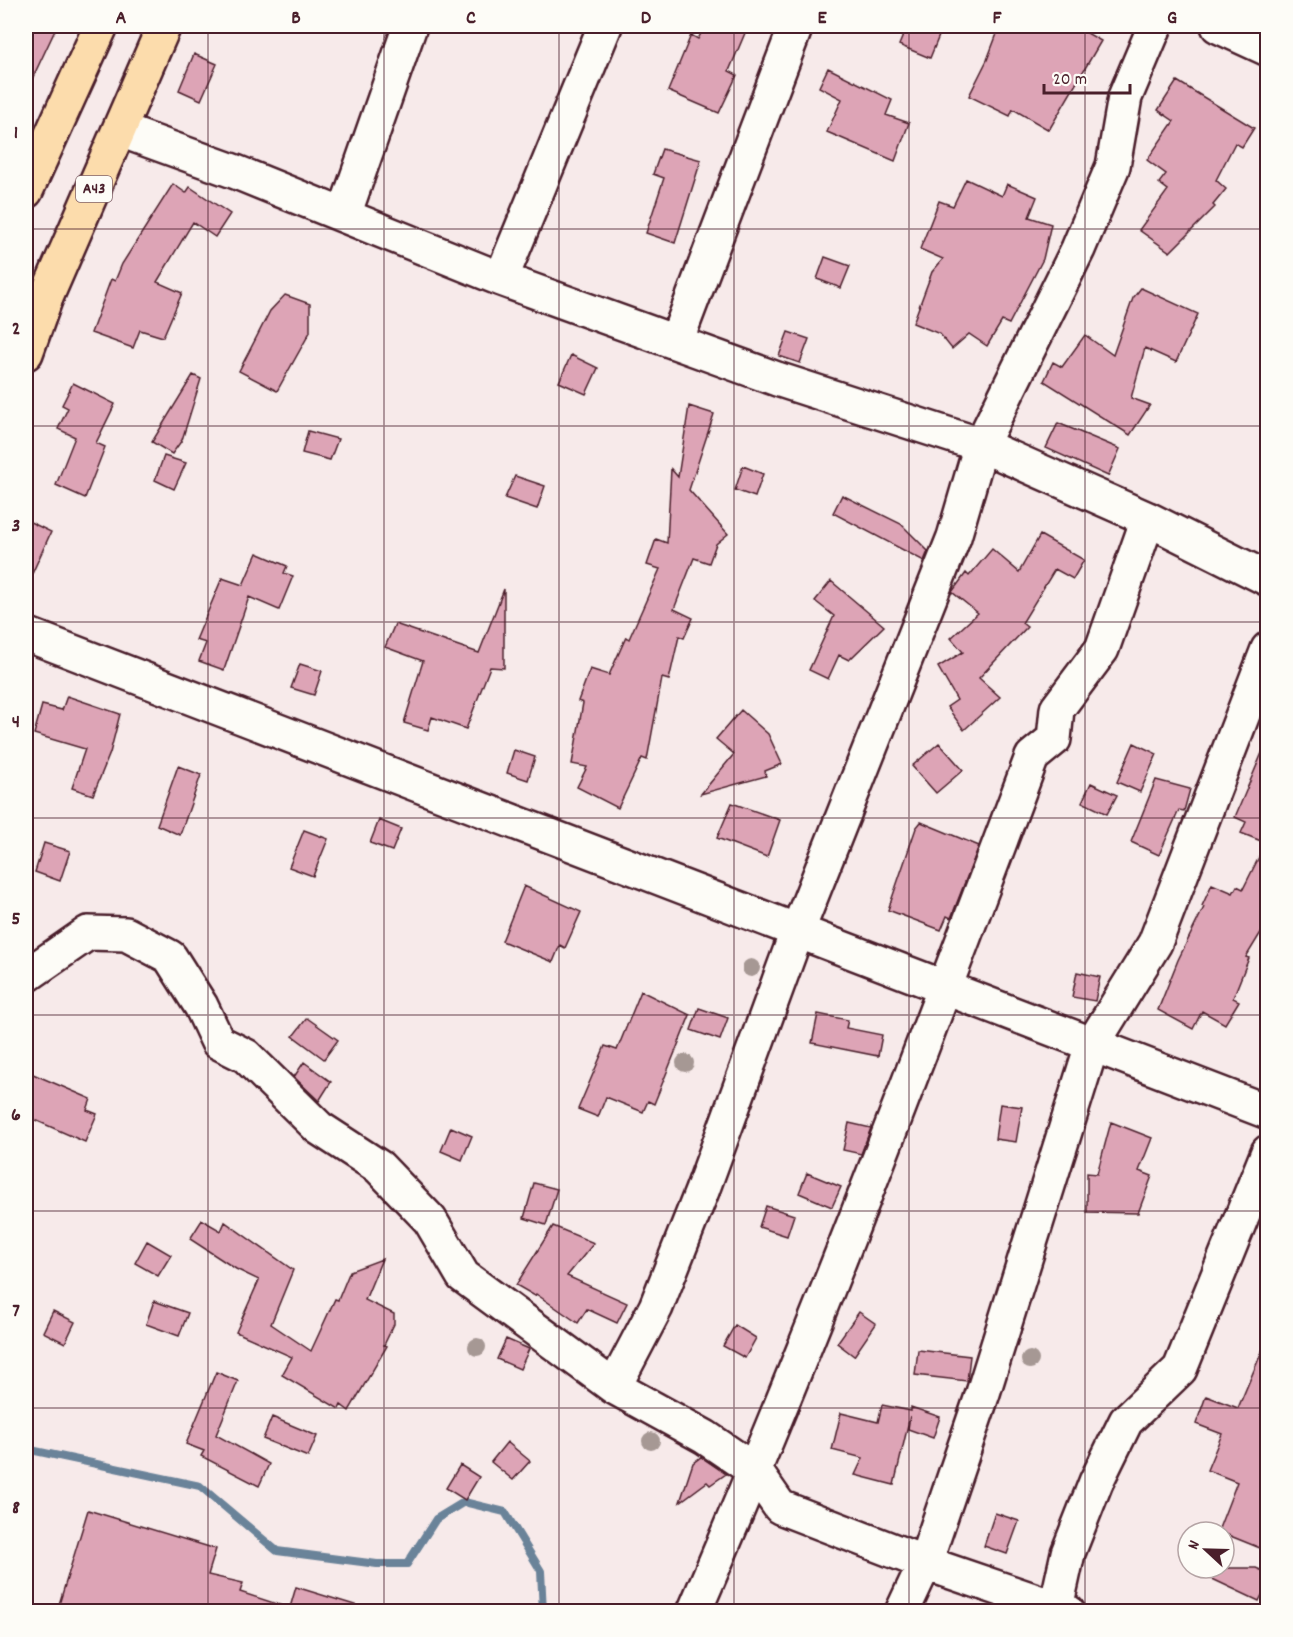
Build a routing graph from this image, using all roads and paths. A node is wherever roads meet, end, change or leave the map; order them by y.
1 (101, 26) edge
2 (164, 26) edge
3 (410, 26) edge
4 (605, 26) edge
5 (796, 26) edge
6 (1155, 26) edge
7 (1218, 26) edge
8 (1268, 49) edge
9 (120, 130) junction
10 (26, 191) edge
11 (344, 215) junction
12 (501, 279) junction
13 (676, 342) junction
14 (26, 353) edge
15 (981, 446) junction
16 (1148, 519) junction
17 (1268, 579) edge
18 (26, 634) edge
19 (1268, 649) edge
20 (797, 932) junction
21 (26, 976) edge
22 (945, 989) junction
23 (1092, 1045) junction
24 (1268, 1112) edge
25 (1268, 1152) edge
26 (614, 1387) junction
27 (755, 1471) junction
28 (925, 1563) junction
29 (1060, 1610) edge
30 (694, 1611) edge
31 (902, 1611) edge

1 - 10 highway
2 - 9 highway, A43
3 - 11 street
4 - 12 street
5 - 13 street
6 - 15 street
7 - 8 street
9 - 11 street
9 - 14 highway, A43
11 - 12 street
12 - 13 street
13 - 15 street
15 - 16 street
15 - 20 street
16 - 17 street
16 - 22 street
18 - 20 street
19 - 23 street
20 - 22 street
20 - 26 street
21 - 26 street
22 - 23 street
22 - 27 street
23 - 24 street
23 - 28 street
25 - 29 street
26 - 27 street
27 - 28 street
27 - 30 street
28 - 29 street
28 - 31 street

